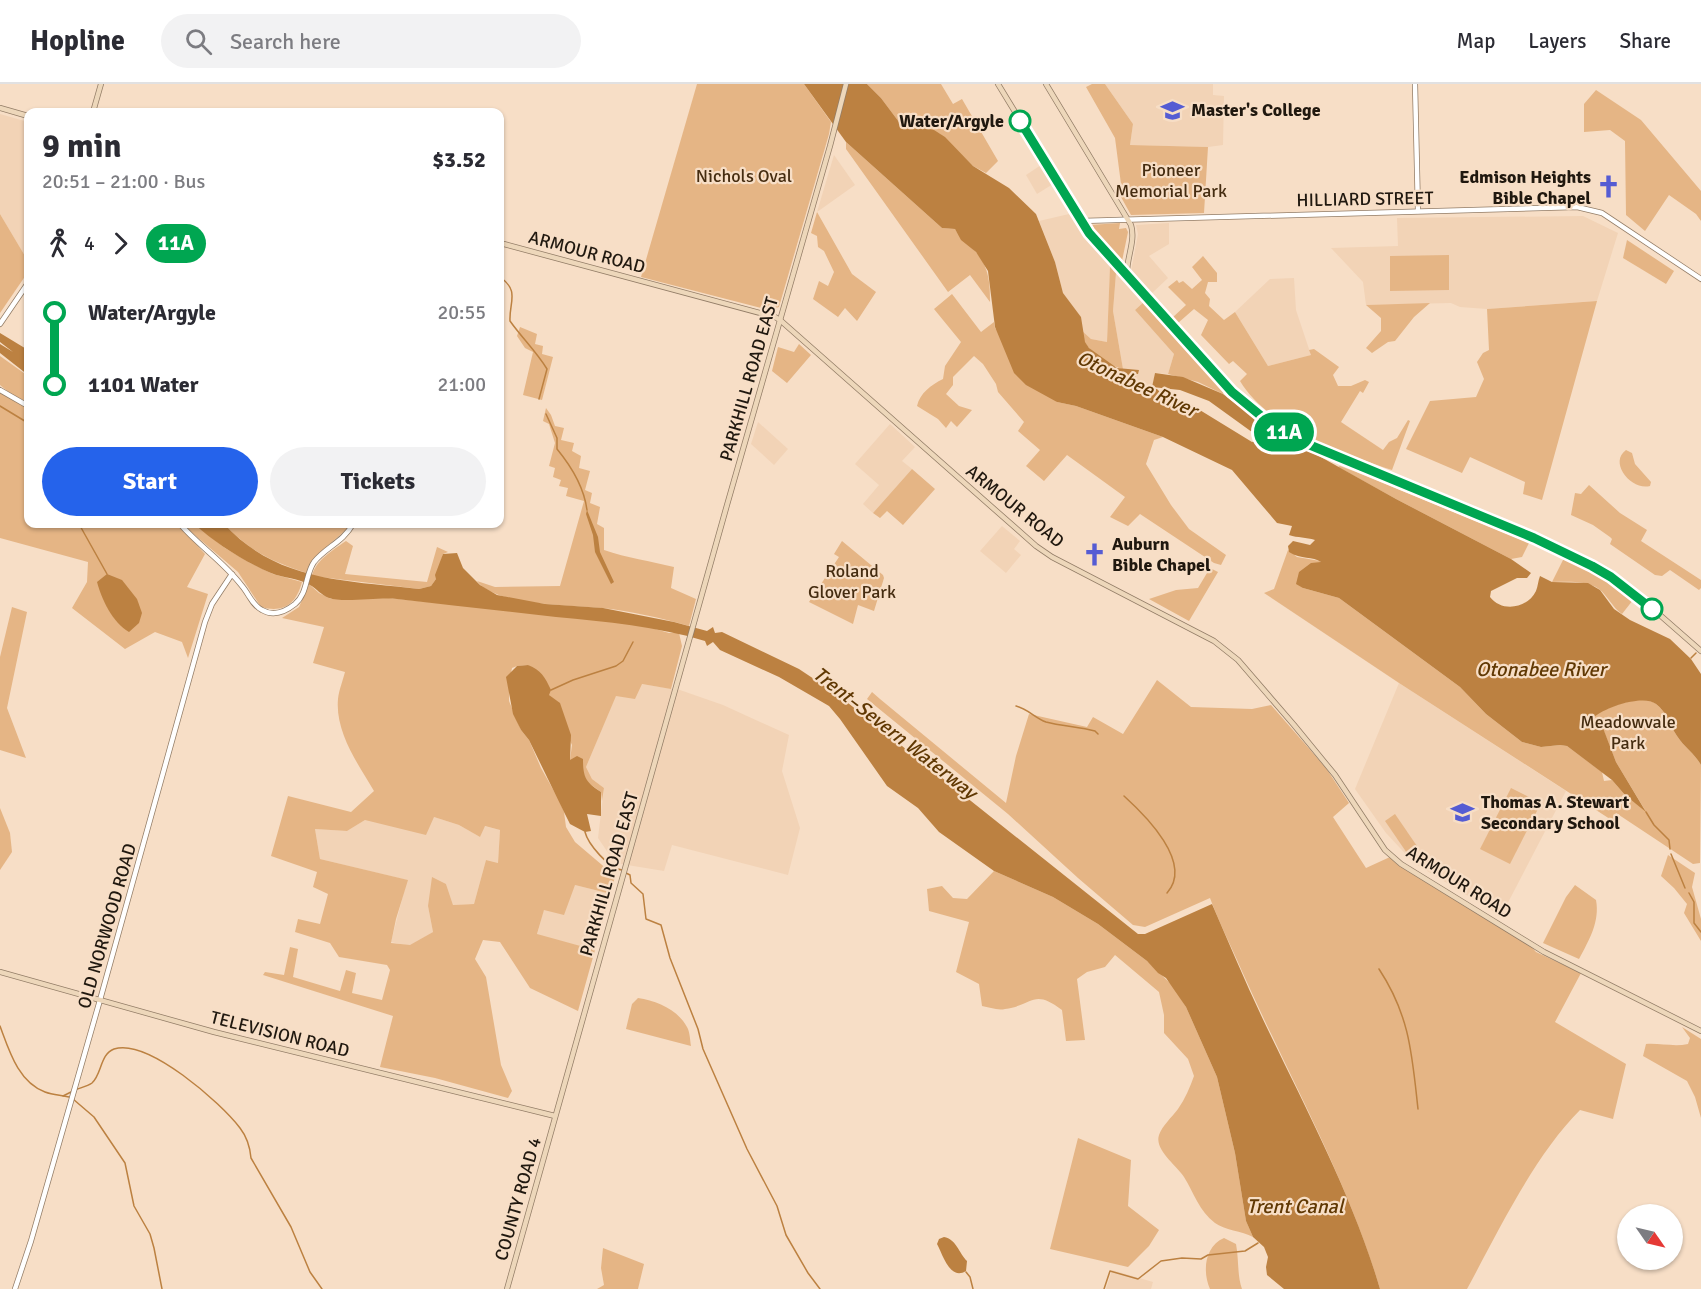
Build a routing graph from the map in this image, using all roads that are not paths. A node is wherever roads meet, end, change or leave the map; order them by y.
1 (101, 84) edge
2 (846, 84) edge
3 (998, 84) edge
4 (1046, 84) edge
5 (1415, 84) edge
6 (0, 108) edge
7 (94, 108) edge
8 (24, 115) edge
9 (1418, 212) junction
10 (1127, 219) junction
11 (1081, 221) junction
12 (504, 244) edge
13 (1116, 262) junction
14 (1127, 262) junction
15 (1127, 275) junction
16 (1701, 279) edge
17 (24, 289) edge
18 (780, 320) junction
19 (0, 324) edge
20 (0, 390) edge
21 (24, 404) edge
22 (184, 528) edge
23 (351, 528) edge
24 (232, 574) junction
25 (1701, 651) edge
26 (0, 972) edge
27 (100, 1000) junction
28 (1701, 1030) edge
29 (555, 1116) junction
30 (15, 1289) edge
31 (507, 1289) edge

1 - 7 main road
2 - 18 main road, PARKHILL ROAD EAST
3 - 11 main road
4 - 10 main road
5 - 9 street
6 - 8 main road
9 - 10 street, HILLIARD STREET
9 - 16 street, HILLIARD STREET
10 - 11 street, HILLIARD STREET
10 - 14 main road
11 - 13 main road
12 - 18 main road, ARMOUR ROAD
13 - 14 main road
13 - 15 main road
14 - 15 main road
15 - 25 main road
17 - 19 street
18 - 28 main road, ARMOUR ROAD
18 - 29 main road, PARKHILL ROAD EAST
20 - 21 street
22 - 24 street
23 - 24 street
24 - 27 street, OLD NORWOOD ROAD
26 - 27 main road, TELEVISION ROAD
27 - 29 main road, TELEVISION ROAD
27 - 30 street, OLD NORWOOD ROAD
29 - 31 main road, COUNTY ROAD 4

